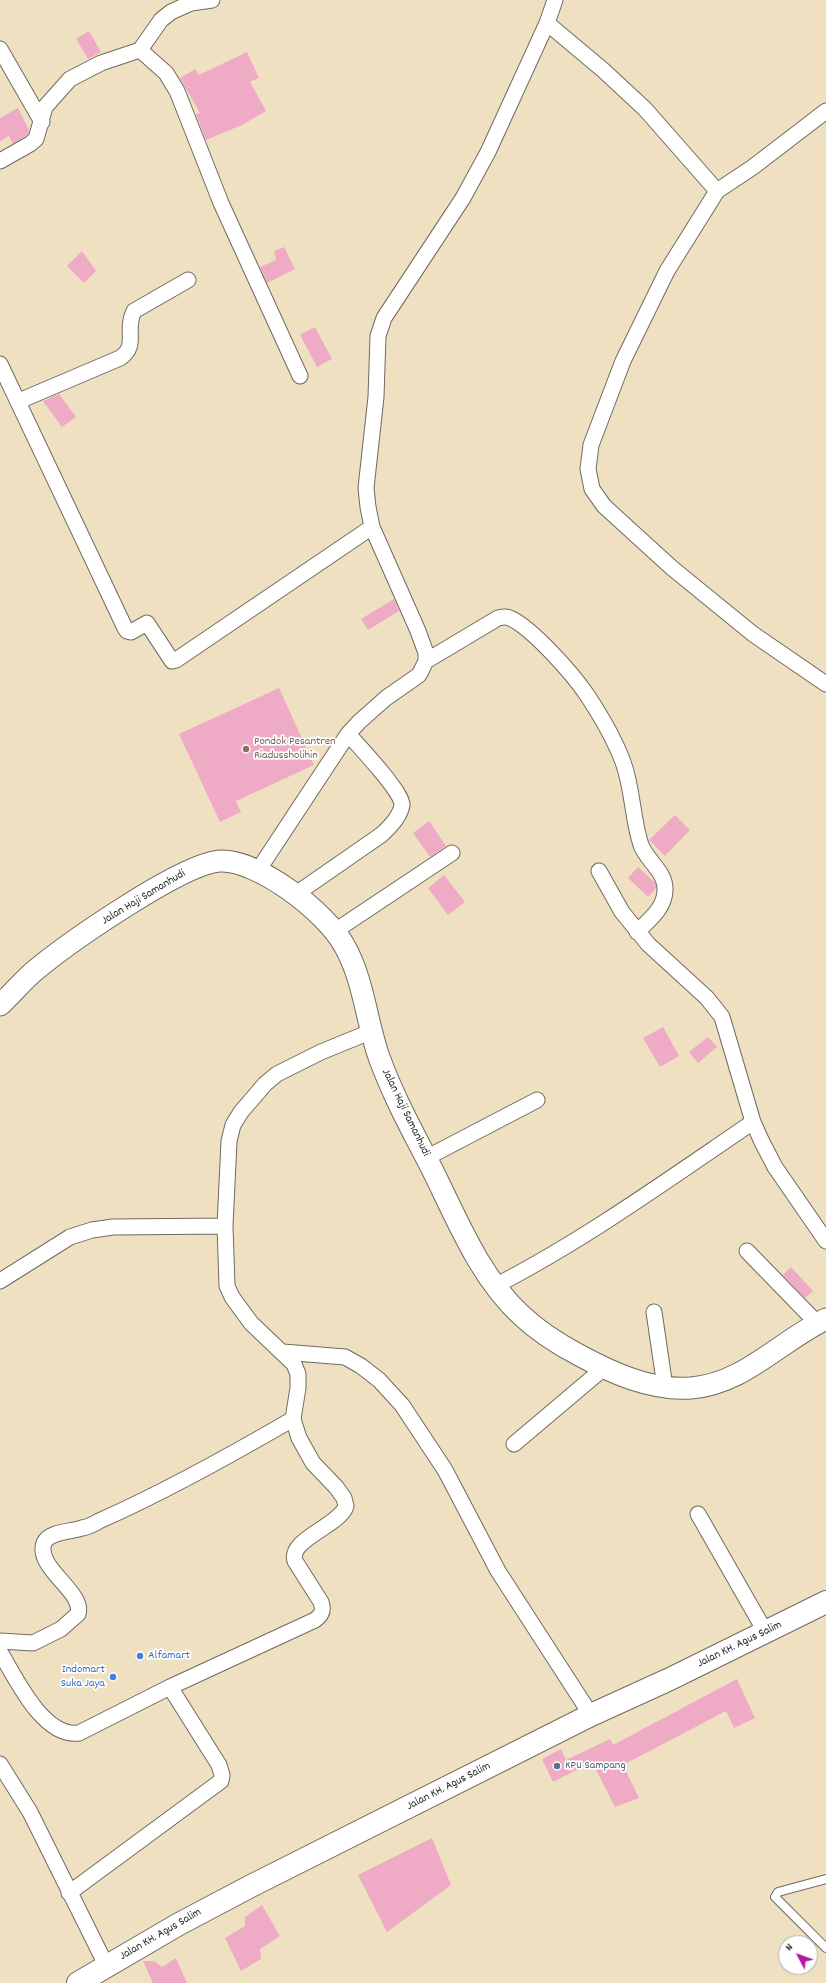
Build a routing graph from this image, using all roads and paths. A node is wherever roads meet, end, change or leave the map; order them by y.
1 (168, 0) edge
2 (212, 0) edge
3 (555, 0) edge
4 (161, 20) junction
5 (547, 23) junction
6 (0, 49) edge
7 (140, 50) junction
8 (826, 111) edge
9 (42, 122) junction
10 (0, 161) edge
11 (717, 190) junction
12 (188, 280) dead end
13 (0, 364) edge
14 (300, 376) dead end
15 (19, 401) junction
16 (372, 527) junction
17 (426, 661) junction
18 (826, 684) edge
19 (348, 734) junction
20 (452, 853) dead end
21 (599, 871) dead end
22 (257, 872) junction
23 (296, 894) junction
24 (335, 931) junction
25 (637, 932) junction
26 (0, 1005) edge
27 (370, 1032) junction
28 (537, 1100) dead end
29 (753, 1122) junction
30 (426, 1158) junction
31 (224, 1226) junction
32 (826, 1241) edge
33 (747, 1251) dead end
34 (0, 1281) edge
35 (495, 1286) junction
36 (654, 1312) dead end
37 (822, 1321) edge
38 (283, 1352) junction
39 (604, 1368) junction
40 (665, 1387) junction
41 (293, 1419) junction
42 (514, 1444) dead end
43 (698, 1514) dead end
44 (826, 1602) edge
45 (766, 1633) junction
46 (0, 1641) edge
47 (0, 1652) edge
48 (170, 1687) junction
49 (591, 1715) junction
50 (0, 1764) edge
51 (826, 1879) edge
52 (69, 1893) junction
53 (826, 1948) edge
54 (107, 1967) junction
55 (78, 1983) edge

1 - 4 street
2 - 4 street
3 - 5 street
4 - 7 street
5 - 11 street
5 - 16 street
6 - 9 street
7 - 9 street
7 - 14 street
8 - 11 street
9 - 10 street
11 - 18 street
12 - 15 street
13 - 15 street
15 - 16 street
16 - 17 street
17 - 19 street
17 - 25 street
19 - 22 street
19 - 23 street
20 - 24 street
21 - 25 street
22 - 23 street, Jalan Haji Samanhudi
22 - 26 street, Jalan Haji Samanhudi
23 - 24 street, Jalan Haji Samanhudi
24 - 27 street, Jalan Haji Samanhudi
25 - 29 street
27 - 30 street, Jalan Haji Samanhudi
27 - 31 street
28 - 30 street
29 - 32 street
29 - 35 street
30 - 35 street, Jalan Haji Samanhudi
31 - 34 street
31 - 38 street
33 - 37 street
35 - 39 street, Jalan Haji Samanhudi
36 - 40 street
37 - 40 street, Jalan Haji Samanhudi
38 - 41 street
38 - 49 street
39 - 40 street, Jalan Haji Samanhudi
39 - 42 street
41 - 46 street
41 - 48 street
43 - 45 street
44 - 45 highway, Jalan KH. Agus Salim
45 - 49 highway, Jalan KH. Agus Salim
47 - 48 street
48 - 52 street
49 - 54 highway, Jalan KH. Agus Salim
50 - 52 street
51 - 53 lane
52 - 54 street
54 - 55 highway, Jalan KH. Agus Salim

